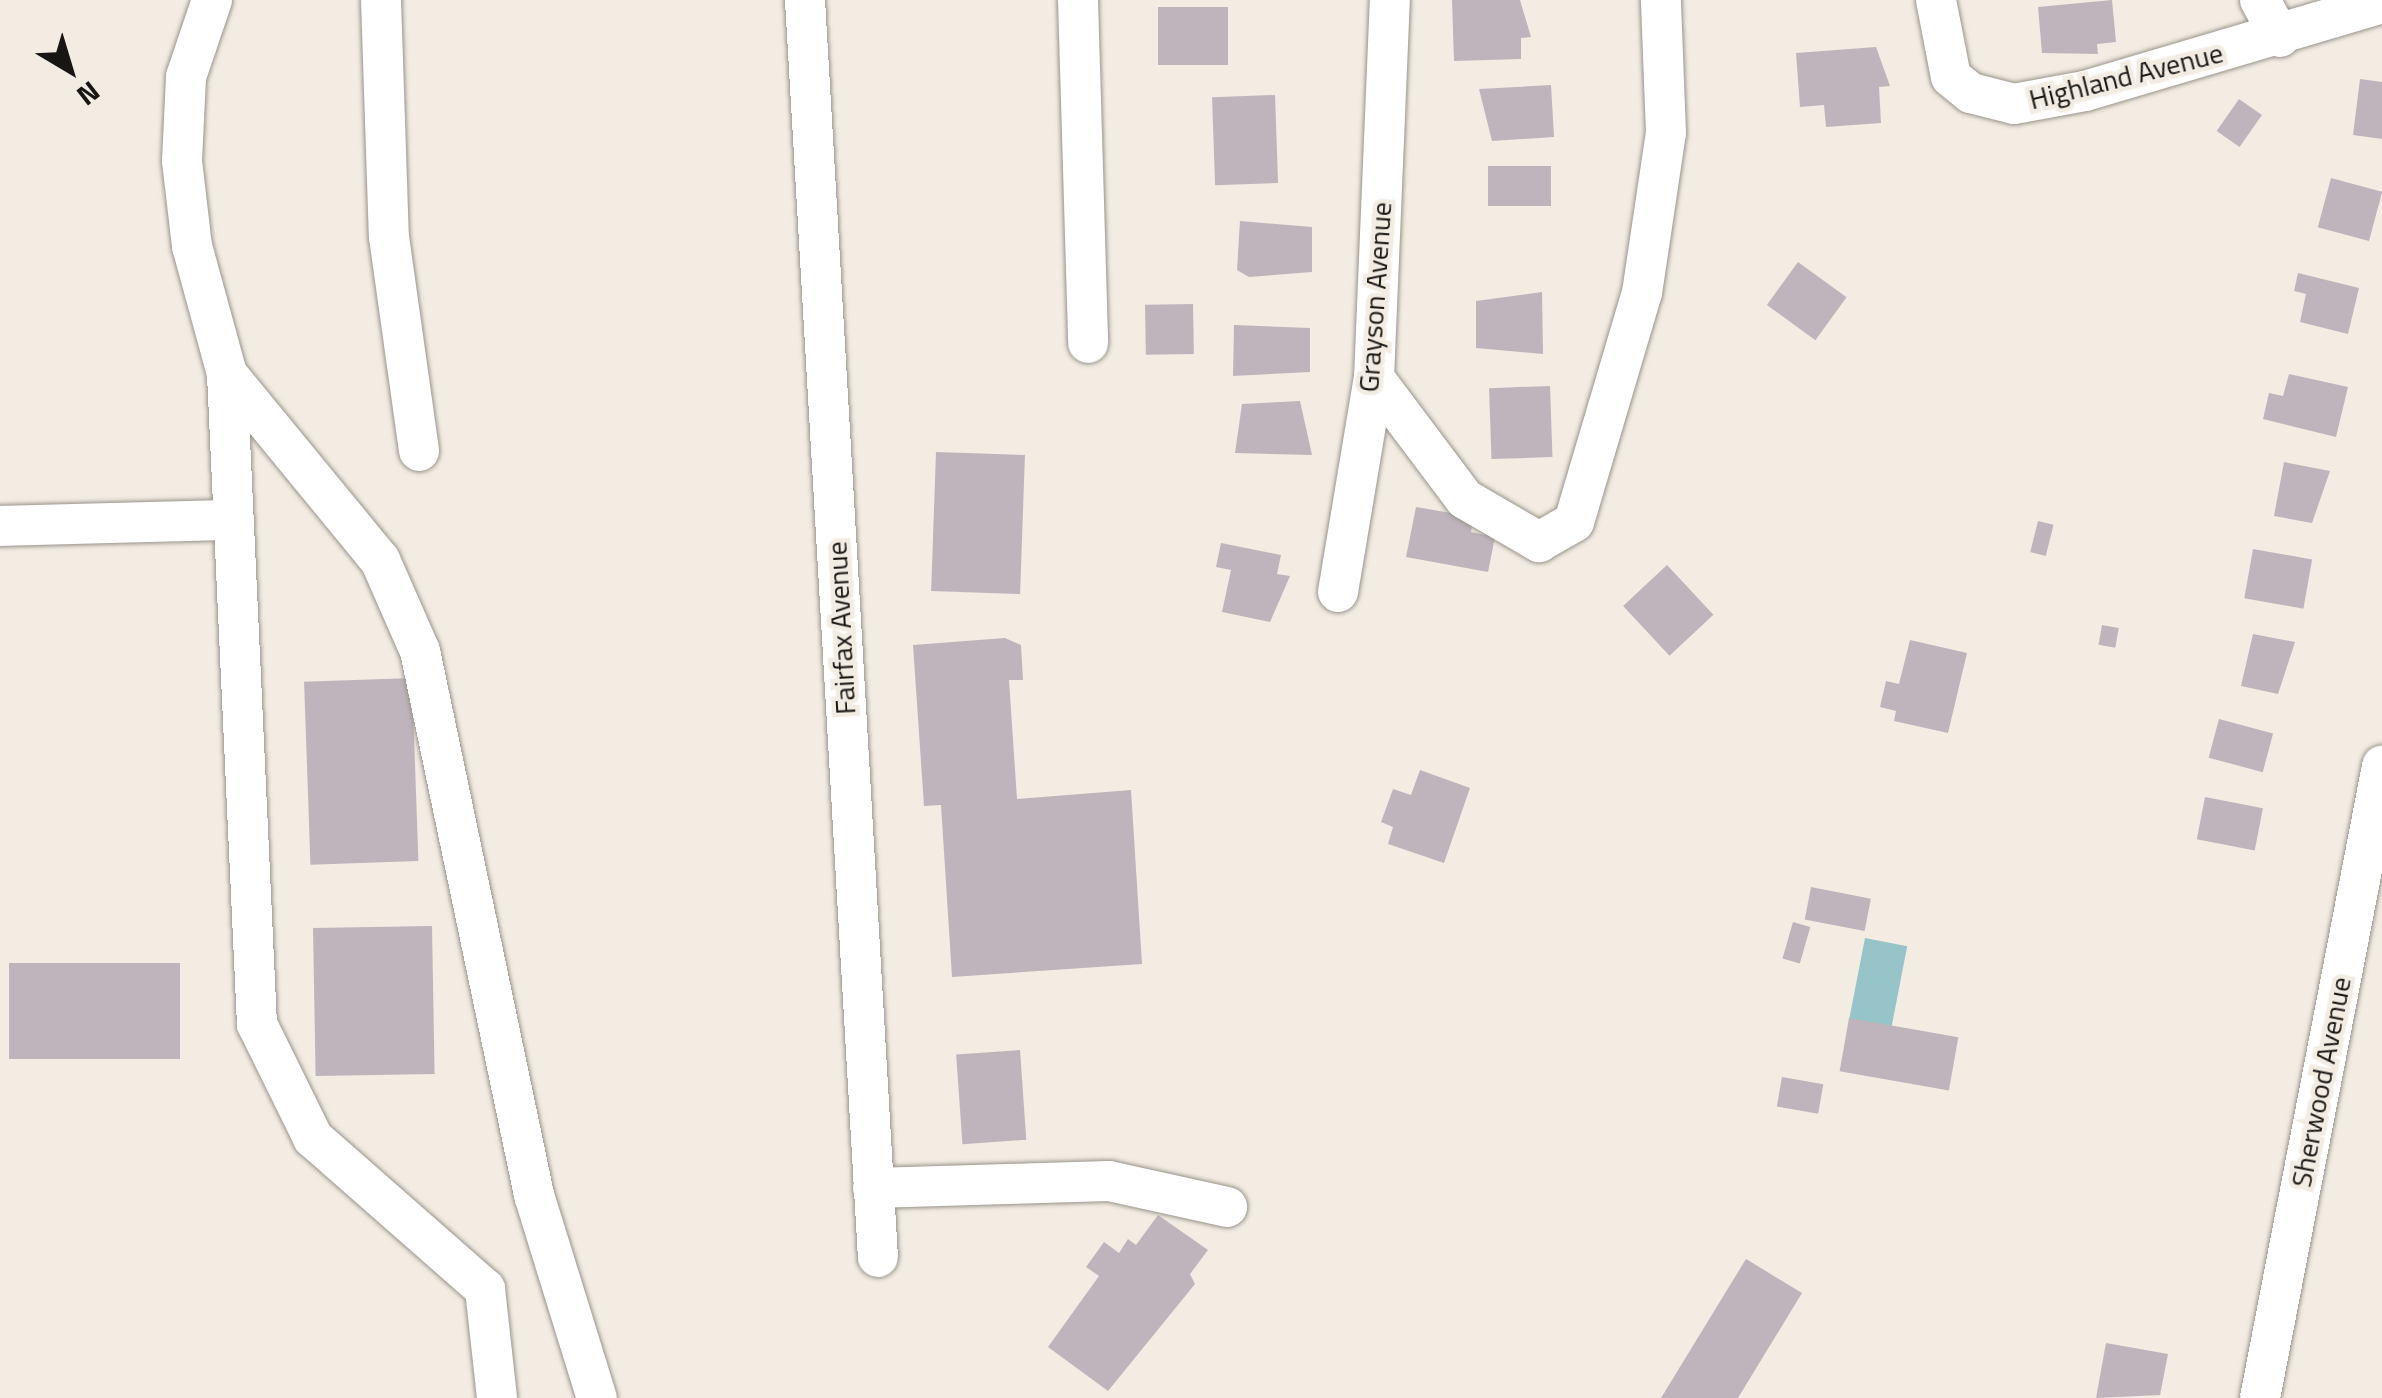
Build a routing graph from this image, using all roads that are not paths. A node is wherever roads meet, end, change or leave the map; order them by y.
1 (212, 0) edge
2 (380, 0) edge
3 (805, 0) edge
4 (1078, 0) edge
5 (1390, 0) edge
6 (1661, 0) edge
7 (1936, 0) edge
8 (2260, 0) edge
9 (2382, 3) edge
10 (2280, 37) junction
11 (1088, 342) dead end
12 (227, 374) junction
13 (1374, 378) junction
14 (419, 452) dead end
15 (234, 520) junction
16 (0, 526) edge
17 (1338, 592) dead end
18 (2382, 766) edge
19 (873, 1188) junction
20 (1227, 1207) dead end
21 (878, 1257) dead end
22 (497, 1398) edge
23 (598, 1398) edge
24 (2260, 1398) edge

1 - 12 street
2 - 14 street
3 - 19 street, Fairfax Avenue
4 - 11 street
5 - 13 street, Grayson Avenue
6 - 13 street
7 - 10 street, Highland Avenue
8 - 10 street
9 - 10 street, Highland Avenue
12 - 15 street
12 - 23 street
13 - 17 street, Grayson Avenue
15 - 16 street
15 - 22 street
18 - 24 street, Sherwood Avenue
19 - 20 street
19 - 21 street, Fairfax Avenue

